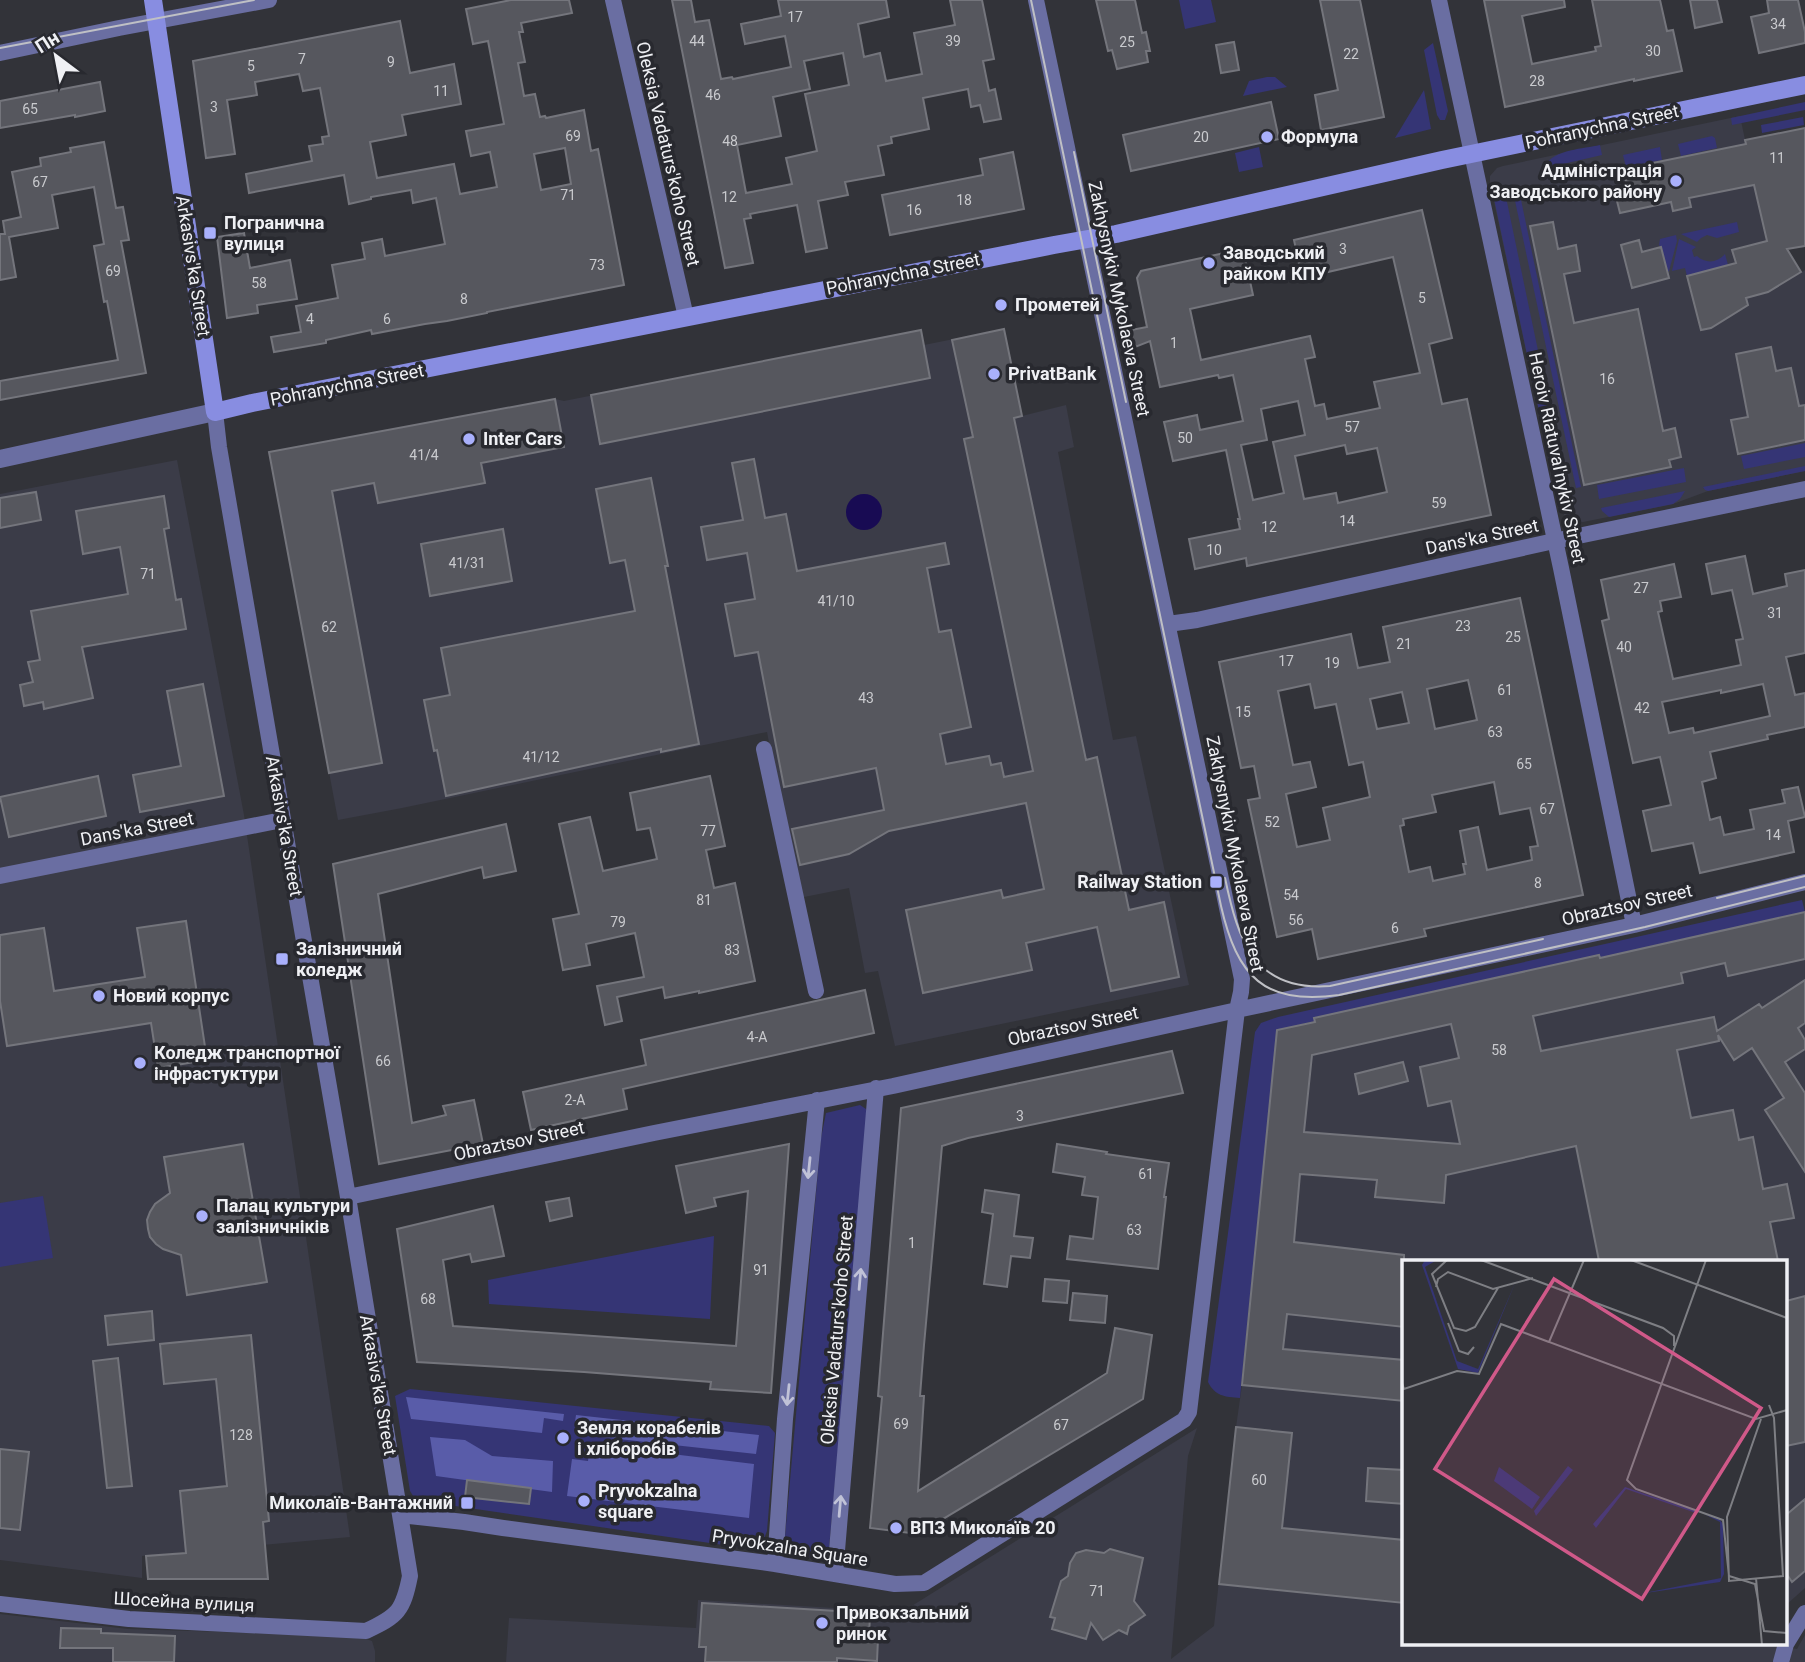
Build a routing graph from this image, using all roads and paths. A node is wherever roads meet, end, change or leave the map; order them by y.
1 (152, 0) edge
2 (269, 0) edge
3 (613, 0) edge
4 (1036, 0) edge
5 (1439, 0) edge
6 (156, 21) junction
7 (0, 53) edge
8 (1805, 85) edge
9 (1472, 154) junction
10 (1087, 239) junction
11 (686, 317) junction
12 (215, 412) junction
13 (0, 458) edge
14 (1805, 489) edge
15 (1554, 541) junction
16 (1168, 624) junction
17 (764, 749) dead end
18 (282, 820) junction
19 (0, 876) edge
20 (1805, 882) edge
21 (1633, 925) junction
22 (816, 991) dead end
23 (1237, 1010) junction
24 (876, 1088) junction
25 (817, 1100) junction
26 (348, 1197) junction
27 (400, 1515) junction
28 (775, 1564) junction
29 (835, 1574) junction
30 (924, 1583) joint
31 (0, 1604) edge
32 (1805, 1612) edge
33 (366, 1631) joint
34 (1787, 1642) edge
35 (1786, 1644) edge
36 (1781, 1662) edge

1 - 6 main road, Arkasivs'ka Street
2 - 6 street
3 - 11 street, Oleksia Vadaturs'koho Street
4 - 10 street, Zakhysnykiv Mykolaeva Street
5 - 9 street, Heroiv Riatuval'nykiv Street
6 - 7 street
6 - 12 main road, Arkasivs'ka Street
8 - 9 main road, Pohranychna Street
9 - 10 main road, Pohranychna Street
9 - 15 street, Heroiv Riatuval'nykiv Street
10 - 11 main road, Pohranychna Street
10 - 16 street, Zakhysnykiv Mykolaeva Street
11 - 12 main road, Pohranychna Street
12 - 13 street, Pohranychna Street
12 - 18 street, Arkasivs'ka Street
14 - 15 street, Dans'ka Street
15 - 16 street, Dans'ka Street
15 - 21 street, Heroiv Riatuval'nykiv Street
16 - 23 street, Zakhysnykiv Mykolaeva Street
17 - 22 street
18 - 19 street, Dans'ka Street
18 - 26 street, Arkasivs'ka Street
20 - 21 street, Obraztsov Street
21 - 23 street, Obraztsov Street
23 - 24 street, Obraztsov Street
23 - 30 street, Zakhysnykiv Mykolaeva Street
24 - 25 street, Obraztsov Street
29 -> 24 street, Oleksia Vadaturs'koho Street
25 - 26 street, Obraztsov Street
25 -> 28 street
26 - 27 street, Arkasivs'ka Street
27 - 28 street, Pryvokzalna Square
27 - 33 street, Arkasivs'ka Street
28 - 29 street, Pryvokzalna Square
29 - 30 street, Pryvokzalna Square
31 - 33 street, Шосейна вулиця
32 - 34 street
35 - 36 street

